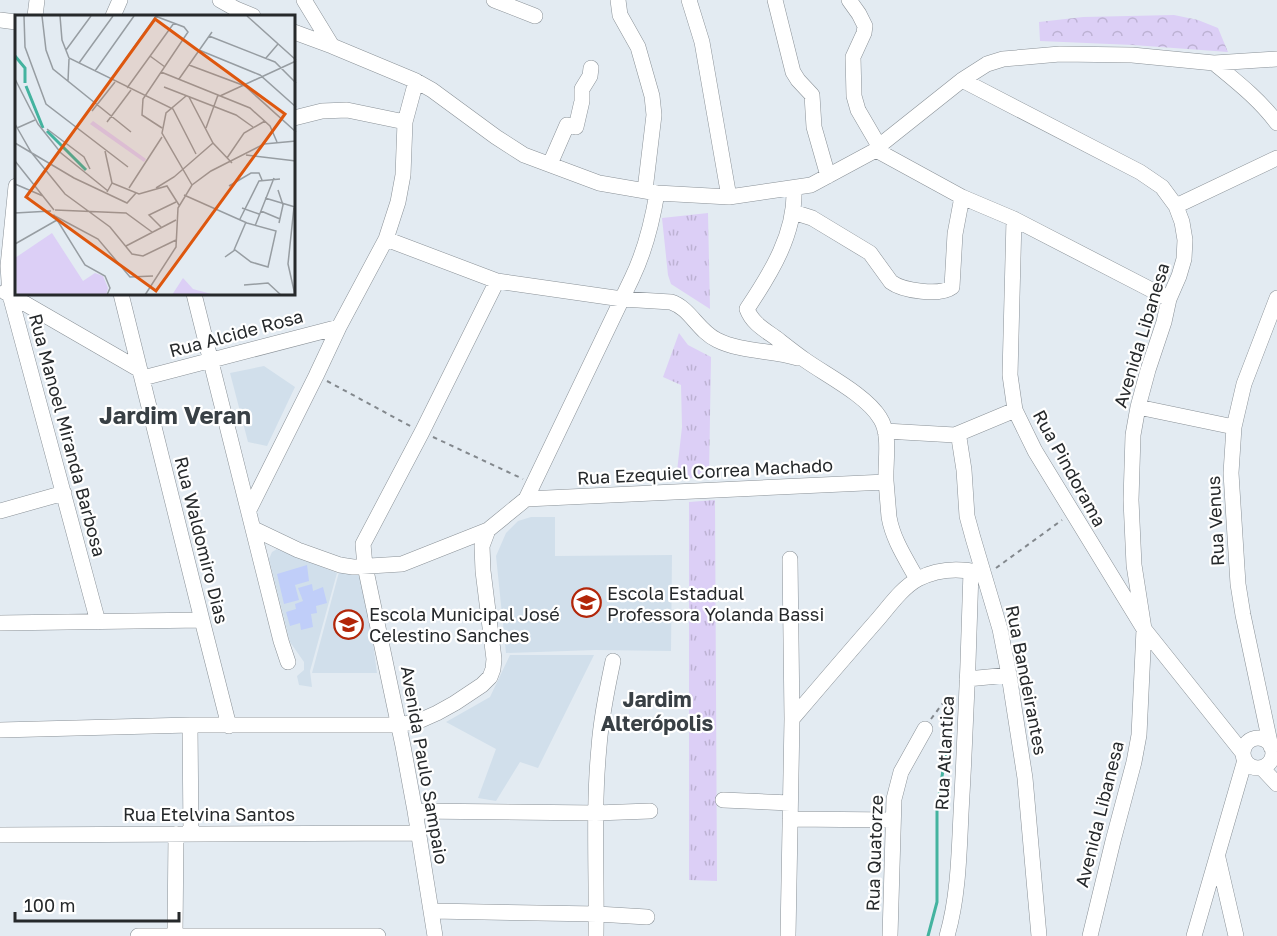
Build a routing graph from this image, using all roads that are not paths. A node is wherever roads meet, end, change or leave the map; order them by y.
1 (37, 0) edge
2 (120, 0) edge
3 (220, 0) edge
4 (304, 0) edge
5 (494, 0) edge
6 (618, 0) edge
7 (689, 0) edge
8 (775, 0) edge
9 (849, 0) edge
10 (35, 15) edge
11 (113, 15) edge
12 (251, 15) edge
13 (535, 16) dead end
14 (0, 20) edge
15 (15, 22) edge
16 (296, 33) edge
17 (332, 46) junction
18 (1277, 59) edge
19 (1214, 63) junction
20 (591, 68) dead end
21 (962, 80) junction
22 (416, 81) junction
23 (296, 118) edge
24 (405, 122) junction
25 (1277, 123) edge
26 (877, 148) junction
27 (1277, 158) edge
28 (550, 164) junction
29 (828, 176) junction
30 (794, 188) junction
31 (651, 192) junction
32 (15, 196) edge
33 (729, 197) junction
34 (962, 197) junction
35 (1176, 206) junction
36 (793, 212) junction
37 (1014, 219) junction
38 (386, 238) junction
39 (497, 281) junction
40 (5, 292) edge
41 (122, 296) edge
42 (195, 296) edge
43 (1277, 298) edge
44 (622, 299) junction
45 (1169, 299) junction
46 (339, 327) junction
47 (212, 359) junction
48 (807, 361) junction
49 (142, 374) junction
50 (1138, 407) junction
51 (1015, 410) junction
52 (1234, 427) junction
53 (885, 431) junction
54 (955, 435) junction
55 (886, 482) junction
56 (64, 493) junction
57 (526, 499) junction
58 (249, 510) junction
59 (0, 511) edge
60 (254, 529) junction
61 (488, 530) junction
62 (790, 559) dead end
63 (365, 566) junction
64 (977, 572) junction
65 (917, 579) junction
66 (202, 620) junction
67 (98, 622) junction
68 (0, 623) edge
69 (1144, 629) junction
70 (613, 661) dead end
71 (288, 662) dead end
72 (1009, 675) junction
73 (967, 686) junction
74 (792, 719) junction
75 (190, 725) junction
76 (399, 725) junction
77 (229, 726) junction
78 (925, 729) road end
79 (0, 730) edge
80 (1277, 732) edge
81 (1274, 752) edge
82 (1244, 757) junction
83 (1262, 768) junction
84 (1277, 784) edge
85 (723, 800) dead end
86 (415, 811) junction
87 (650, 811) dead end
88 (790, 811) junction
89 (596, 813) junction
90 (893, 820) junction
91 (418, 833) junction
92 (184, 834) junction
93 (0, 835) edge
94 (1218, 855) junction
95 (432, 911) junction
96 (597, 914) junction
97 (647, 917) dead end
98 (175, 935) edge
99 (138, 936) edge
100 (378, 936) edge
101 (435, 936) edge
102 (596, 936) edge
103 (788, 936) edge
104 (890, 936) edge
105 (947, 936) edge
106 (1039, 936) edge
107 (1090, 936) edge
108 (1194, 936) edge
109 (1236, 936) edge

1 - 10 street
2 - 11 street
3 - 12 street
4 - 17 street
5 - 13 street
6 - 31 street
7 - 33 street
8 - 29 street
9 - 26 street
14 - 15 street
16 - 17 street
17 - 22 street
18 - 19 street
19 - 21 street
19 - 25 street
20 - 28 street
21 - 26 street
21 - 35 street, Avenida Libanesa
22 - 24 street
22 - 28 street
23 - 24 street
24 - 38 street
26 - 29 street
26 - 34 street
27 - 35 street
28 - 31 street
29 - 30 street
30 - 33 street
30 - 36 street
31 - 33 street
31 - 44 street
32 - 40 street, Rua Manoel Miranda Barbosa
34 - 36 street
34 - 37 street
35 - 45 street, Avenida Libanesa
36 - 48 street
37 - 45 street
37 - 51 street, Rua Pindorama
38 - 39 street
38 - 46 street
39 - 44 street
39 - 63 street, Avenida Paulo Sampaio
40 - 49 street
40 - 56 street, Rua Manoel Miranda Barbosa
41 - 49 street, Rua Waldomiro Dias
42 - 47 street
43 - 52 street, Rua Venus
44 - 48 street
44 - 57 street
45 - 50 street, Avenida Libanesa
46 - 47 street, Rua Alcide Rosa
46 - 58 street
47 - 49 street, Rua Alcide Rosa
47 - 58 street
48 - 53 street
49 - 66 street, Rua Waldomiro Dias
50 - 52 street
50 - 69 street, Avenida Libanesa
51 - 54 street
51 - 69 street, Rua Pindorama
52 - 81 street, Rua Venus
53 - 54 street
53 - 55 street
54 - 64 street, Rua Bandeirantes
55 - 57 street, Rua Ezequiel Correa Machado
55 - 65 street
56 - 59 street
56 - 67 street, Rua Manoel Miranda Barbosa
57 - 61 street
58 - 60 street
60 - 63 street
60 - 71 street
61 - 63 street
61 - 76 street
62 - 74 street
63 - 76 street, Avenida Paulo Sampaio
64 - 65 street
64 - 72 street, Rua Bandeirantes
64 - 73 street, Rua Atlantica
65 - 74 street
66 - 67 street
66 - 77 street, Rua Waldomiro Dias
67 - 68 street
69 - 82 street, Rua Pindorama
69 - 107 street, Avenida Libanesa
70 - 89 street
72 - 73 street
72 - 106 street, Rua Bandeirantes
73 - 105 street, Rua Atlantica
74 - 88 street
75 - 77 street
75 - 79 street
75 - 92 street
76 - 77 street
76 - 86 street, Avenida Paulo Sampaio
78 - 90 street, Rua Quatorze
80 - 81 street
81 - 82 street
81 - 83 street
82 - 83 street
82 - 94 street
83 - 84 street
85 - 88 street
86 - 89 street
86 - 91 street, Avenida Paulo Sampaio
87 - 89 street
88 - 90 street
88 - 103 street
89 - 96 street
90 - 104 street, Rua Quatorze
91 - 92 street, Rua Etelvina Santos
91 - 95 street, Avenida Paulo Sampaio
92 - 93 street, Rua Etelvina Santos
92 - 98 street
94 - 108 street
94 - 109 street
95 - 96 street
95 - 101 street, Avenida Paulo Sampaio
96 - 97 street
96 - 102 street
98 - 99 street
98 - 100 street

